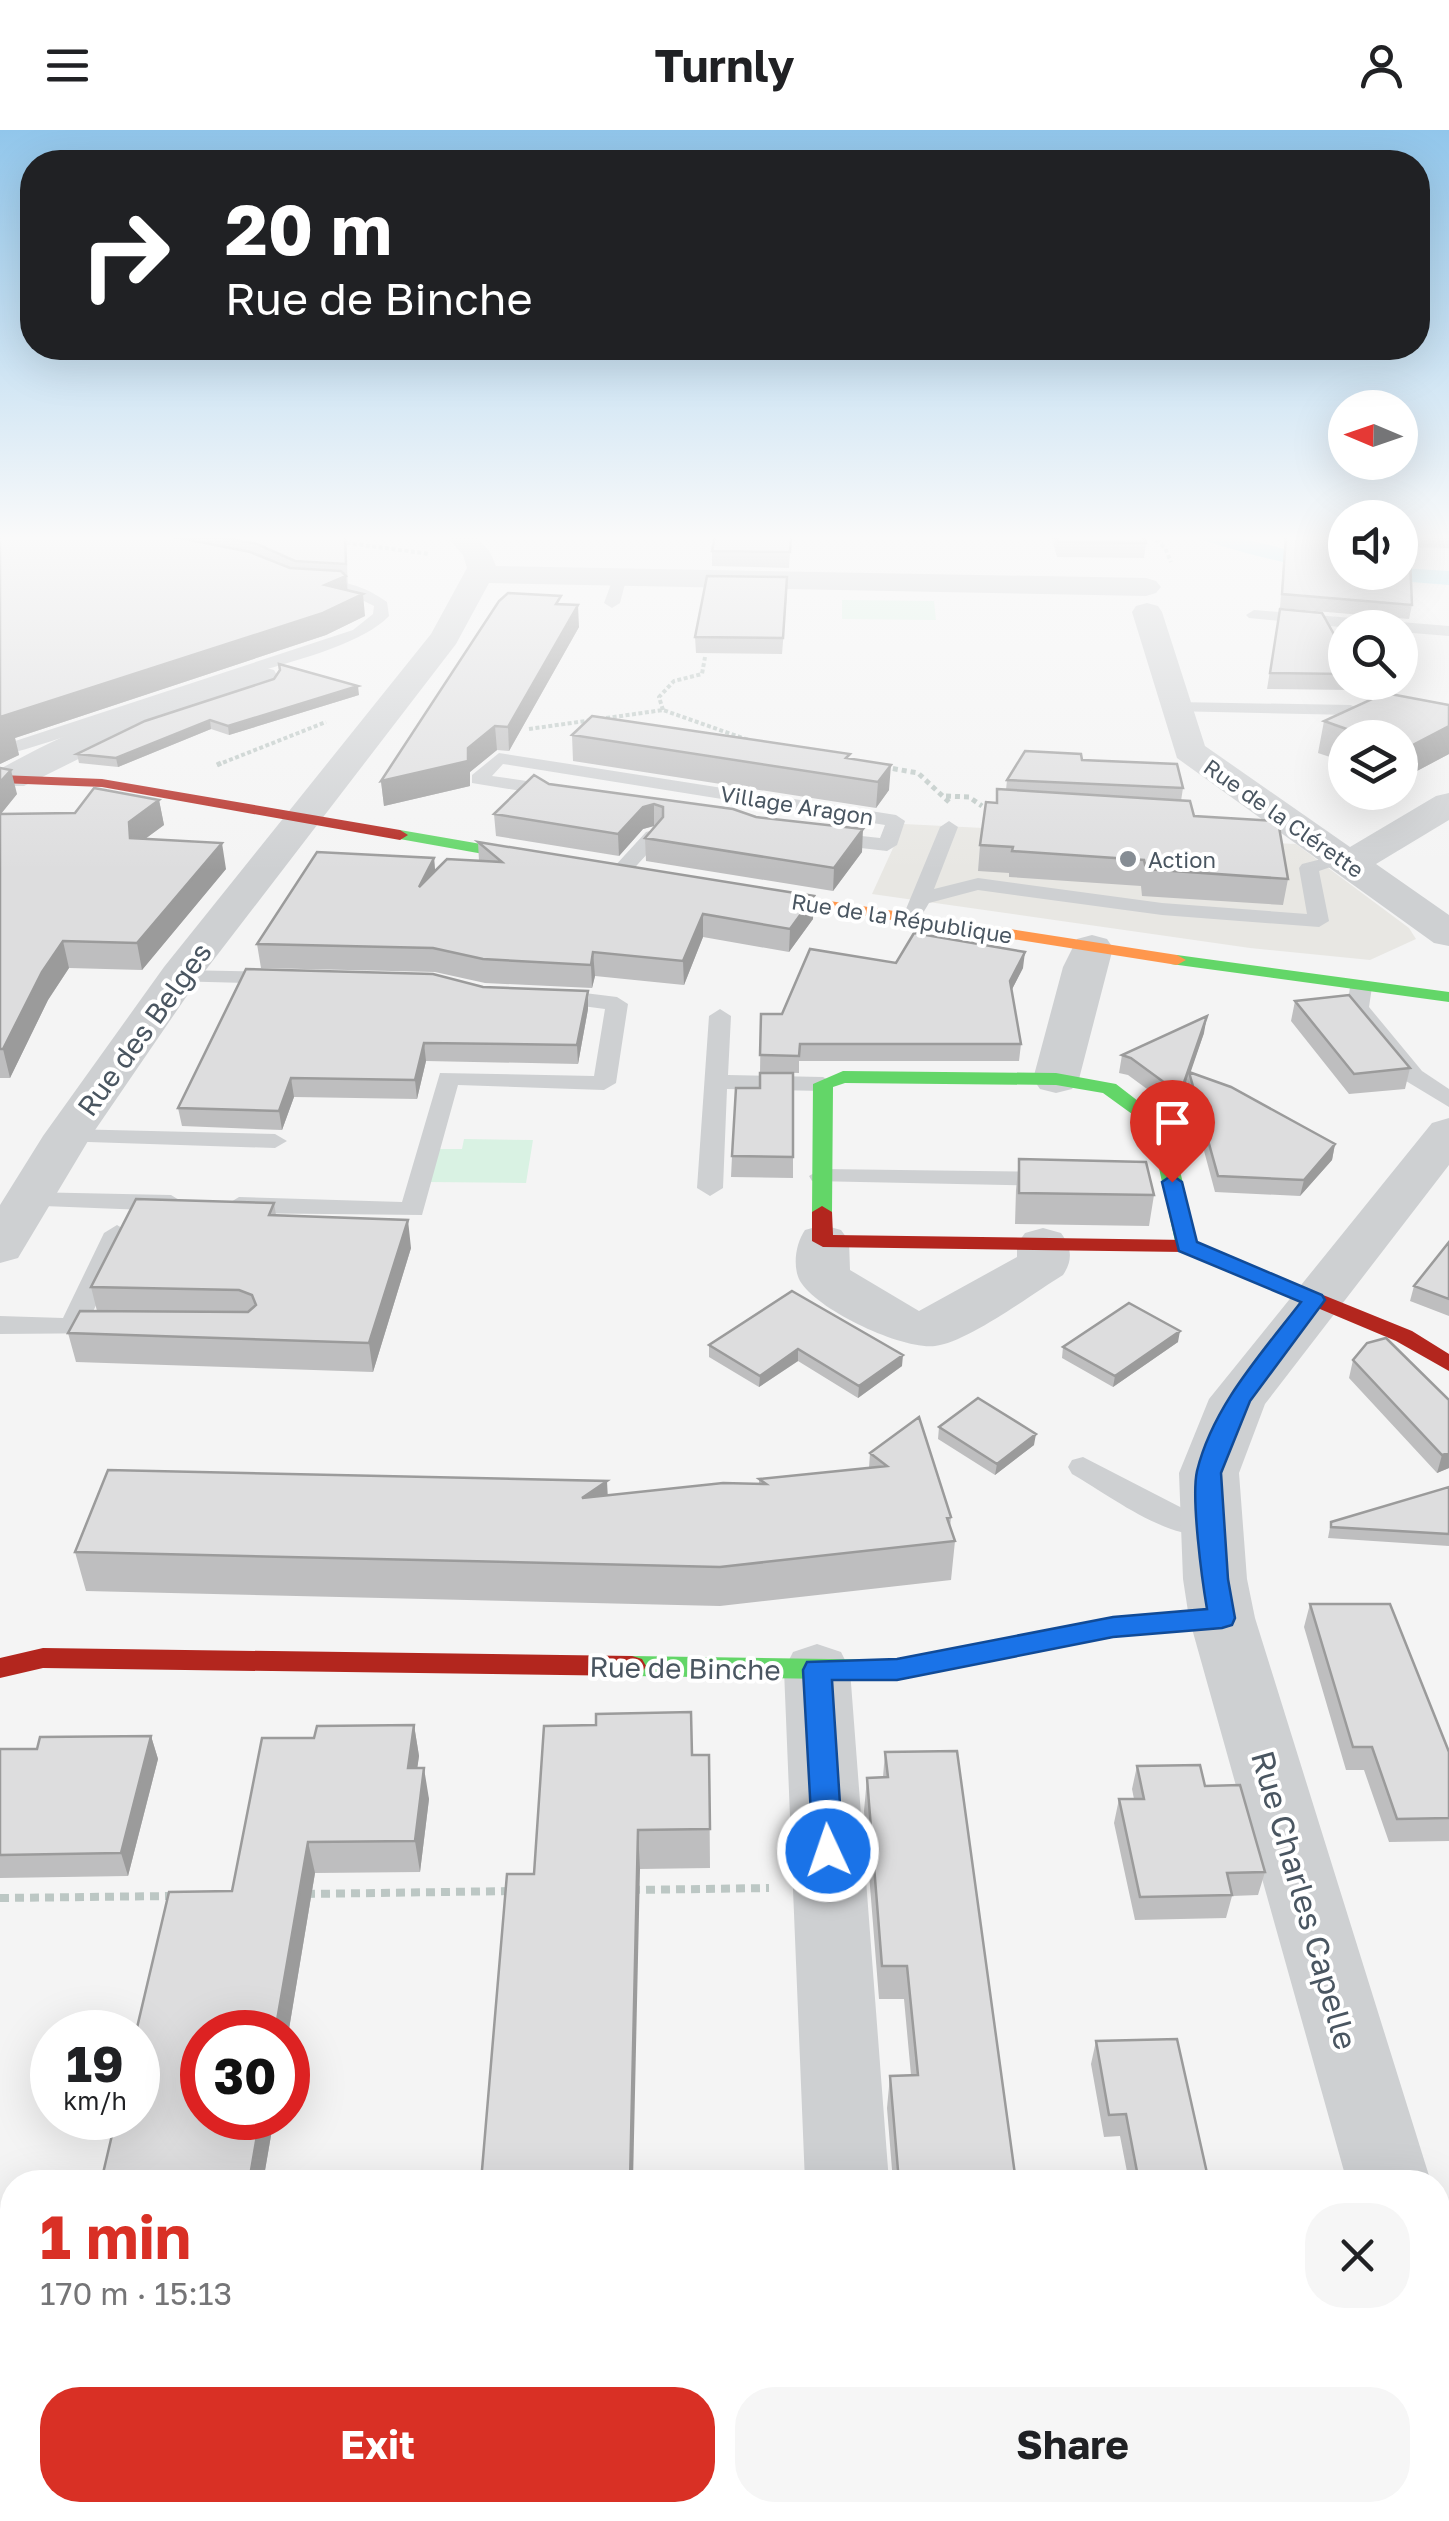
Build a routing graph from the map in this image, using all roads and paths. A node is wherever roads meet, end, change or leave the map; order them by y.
1 (313, 648) edge
2 (437, 648) edge
3 (1160, 648) edge
4 (705, 657) edge
5 (262, 677) dead end
6 (391, 706) junction
7 (1176, 706) junction
8 (663, 710) junction
9 (1351, 710) edge
10 (760, 744) edge
11 (499, 758) junction
12 (882, 767) edge
13 (209, 768) dead end
14 (4, 769) edge
15 (694, 788) junction
16 (1449, 804) edge
17 (302, 820) junction
18 (664, 823) junction
19 (949, 827) joint
20 (1341, 860) junction
21 (611, 871) joint
22 (717, 888) edge
23 (923, 898) junction
24 (910, 919) junction
25 (1449, 934) edge
26 (1092, 948) junction
27 (180, 976) junction
28 (298, 979) edge
29 (1361, 986) junction
30 (523, 995) edge
31 (1449, 998) edge
32 (720, 1016) dead end
33 (1056, 1079) junction
34 (716, 1082) junction
35 (823, 1084) junction
36 (1449, 1100) edge
37 (1449, 1133) edge
38 (67, 1136) junction
39 (275, 1142) dead end
40 (822, 1176) junction
41 (1074, 1180) edge
42 (710, 1188) dead end
43 (28, 1200) junction
44 (117, 1233) edge
45 (824, 1241) junction
46 (1042, 1244) junction
47 (0, 1246) edge
48 (1187, 1246) junction
49 (1314, 1300) junction
50 (0, 1325) edge
51 (72, 1326) junction
52 (130, 1328) edge
53 (1449, 1364) edge
54 (1083, 1466) dead end
55 (1212, 1524) junction
56 (1222, 1618) junction
57 (0, 1668) edge
58 (817, 1670) junction
59 (830, 1887) junction
60 (612, 1890) edge
61 (534, 1891) edge
62 (296, 1894) edge
63 (178, 1896) edge
64 (0, 1898) edge
65 (846, 2170) edge
66 (1384, 2170) edge

1 - 14 lane
2 - 6 street, Rue des Belges
3 - 7 street, Rue de la Clérette
4 - 8 path
5 - 14 street
6 - 13 path
6 - 17 street, Rue des Belges
7 - 9 lane
7 - 20 street, Rue de la Clérette
8 - 10 path
8 - 11 path
11 - 15 lane, Village Aragon
11 - 18 lane, Village Aragon
12 - 19 path
14 - 17 street
15 - 18 lane, Village Aragon
15 - 18 lane, Village Aragon
16 - 20 street
17 - 21 street
17 - 27 street, Rue des Belges
18 - 21 lane, Village Aragon
19 - 23 lane
20 - 23 lane
20 - 25 street, Rue de la Clérette
22 - 24 street, Rue de la République
23 - 24 lane
24 - 26 street, Rue de la République
26 - 29 street, Rue de la République
26 - 33 street
27 - 28 lane
27 - 38 street, Rue des Belges
29 - 31 street, Rue de la République
29 - 36 lane
30 - 43 lane
32 - 34 lane
33 - 35 street
33 - 48 street
34 - 35 lane
34 - 42 lane
35 - 40 street
37 - 49 street
38 - 39 lane
38 - 43 street, Rue des Belges
40 - 41 lane
40 - 45 street
43 - 47 street, Rue des Belges
44 - 51 lane
45 - 46 street
45 - 46 street
46 - 48 street
48 - 49 street
49 - 53 street
49 - 55 street
50 - 51 lane
51 - 52 lane
54 - 55 lane
55 - 56 street
56 - 58 street, Rue de Binche
56 - 66 street, Rue Charles Capelle
57 - 58 street, Rue de Binche
58 - 59 street
59 - 60 path
59 - 65 street
61 - 62 path
63 - 64 path

